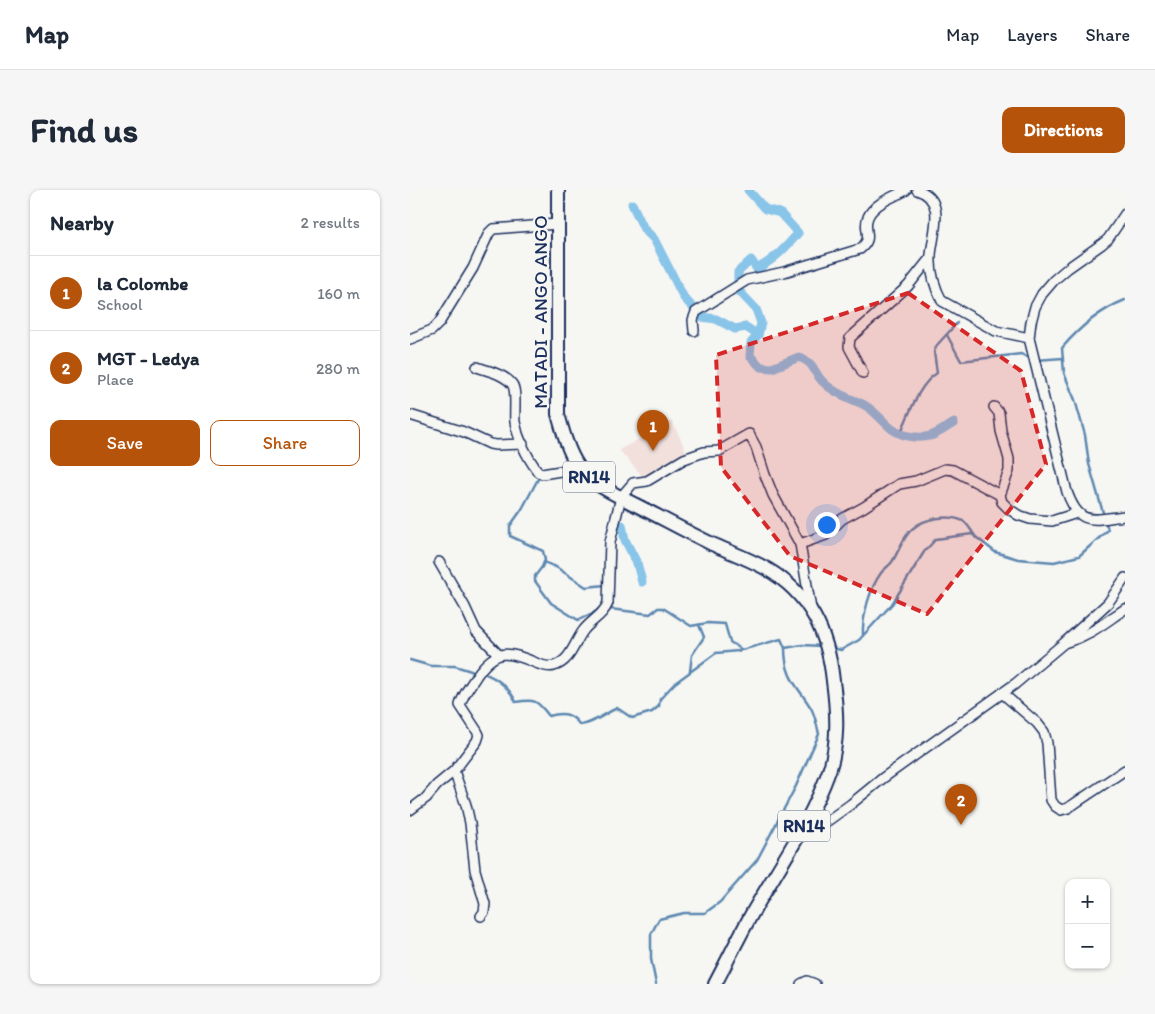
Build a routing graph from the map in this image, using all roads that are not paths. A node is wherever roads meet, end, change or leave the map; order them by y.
1 (558, 190) edge
2 (906, 190) edge
3 (917, 190) edge
4 (1125, 214) edge
5 (558, 224) junction
6 (931, 257) junction
7 (694, 331) dead end
8 (1029, 338) junction
9 (410, 339) edge
10 (477, 367) dead end
11 (863, 373) dead end
12 (994, 407) dead end
13 (410, 415) edge
14 (522, 444) junction
15 (579, 468) junction
16 (1000, 494) junction
17 (620, 497) junction
18 (1077, 514) junction
19 (1125, 516) edge
20 (800, 544) junction
21 (438, 562) dead end
22 (1125, 578) edge
23 (811, 609) junction
24 (1125, 609) edge
25 (1064, 643) junction
26 (498, 654) junction
27 (1002, 693) junction
28 (1125, 770) edge
29 (454, 771) junction
30 (410, 810) edge
31 (804, 826) junction
32 (481, 916) dead end
33 (715, 984) edge
34 (801, 984) edge
35 (815, 984) edge

1 - 5 highway, MATADI - ANGO ANGO / RN14
2 - 7 street
3 - 6 street
4 - 8 street
5 - 9 street
5 - 15 highway, MATADI - ANGO ANGO / RN14
6 - 8 street
6 - 11 street
8 - 18 street
10 - 14 street
12 - 16 street
13 - 14 street
14 - 15 street
15 - 17 highway, MATADI - ANGO ANGO / RN14
16 - 18 street
16 - 20 street
17 - 20 street
17 - 23 highway, MATADI - ANGO ANGO / RN14
17 - 26 street
18 - 19 street
20 - 23 street
21 - 26 street
22 - 25 street
23 - 31 highway, MATADI - ANGO ANGO / RN14
24 - 25 street
25 - 27 street
26 - 29 street
27 - 28 street
27 - 31 street
29 - 30 street
29 - 32 street
31 - 33 highway, MATADI - ANGO ANGO / RN14
34 - 35 street

